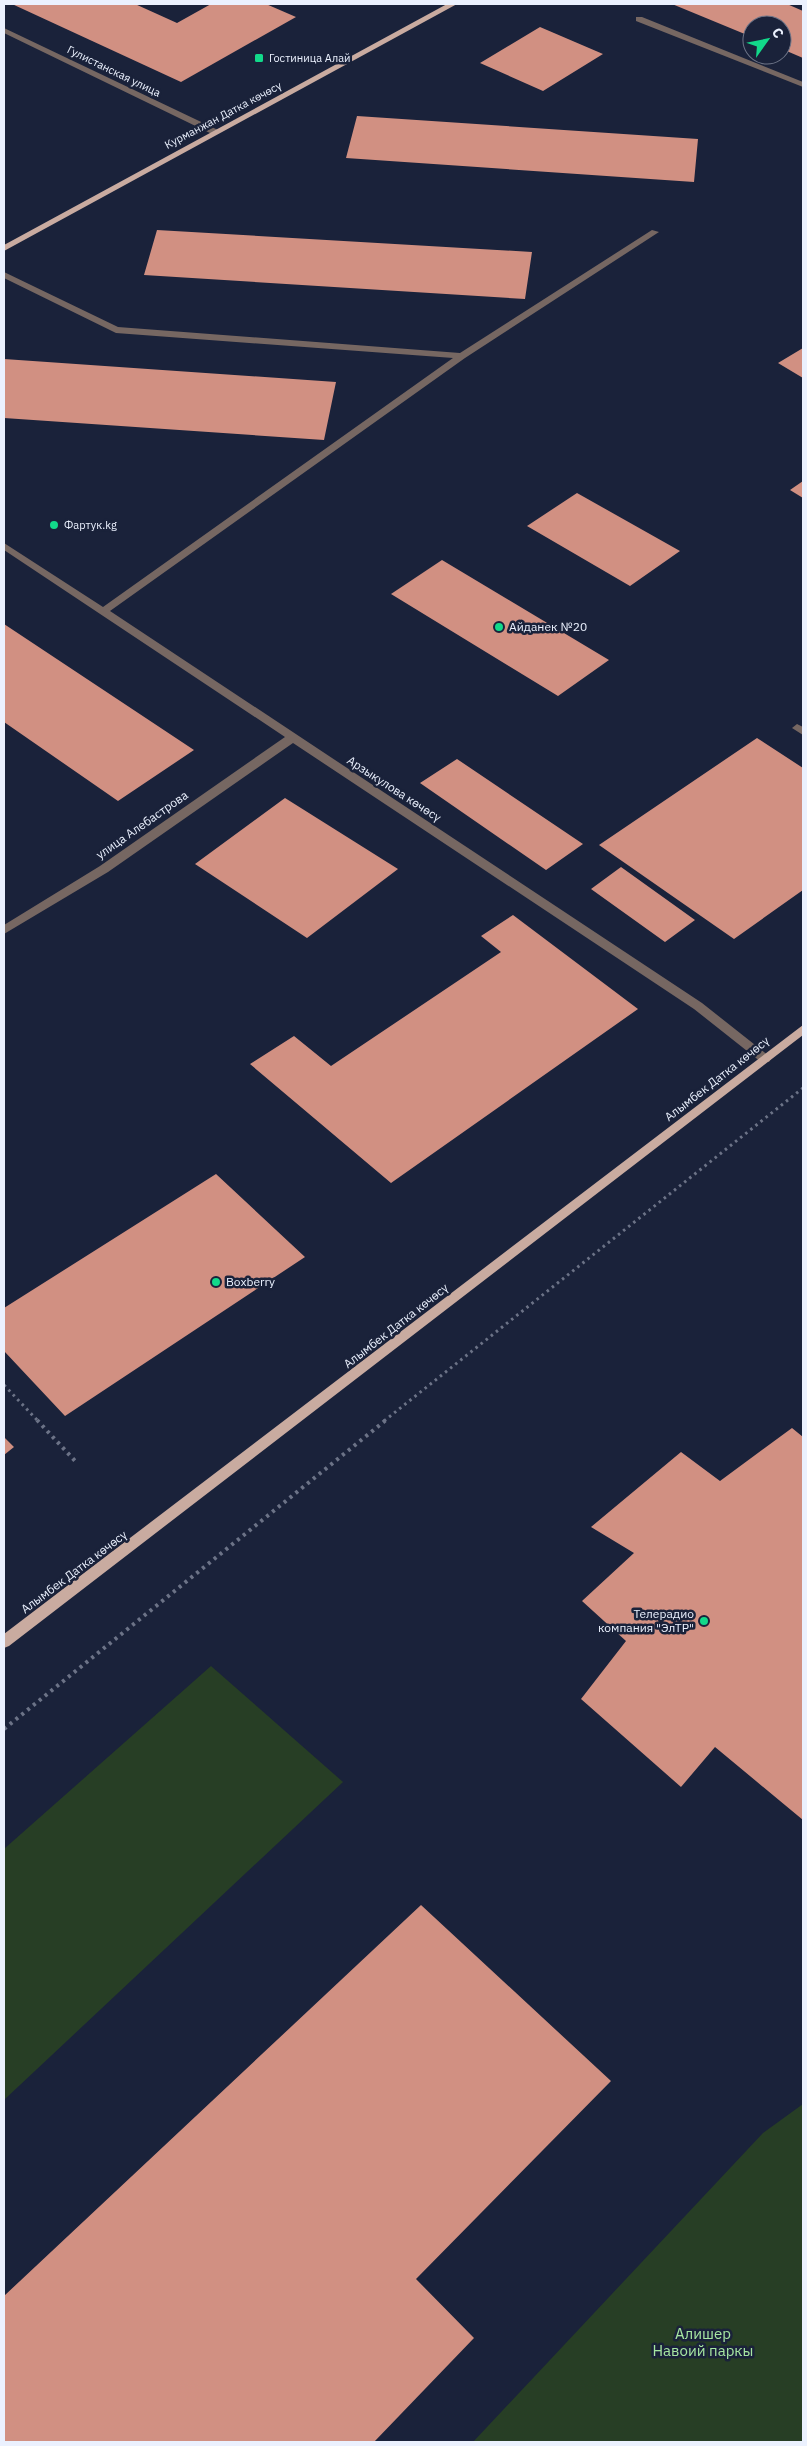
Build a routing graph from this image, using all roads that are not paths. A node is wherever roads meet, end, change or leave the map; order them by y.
1 (453, 4) edge
2 (639, 19) dead end
3 (4, 30) edge
4 (803, 85) edge
5 (215, 132) junction
6 (655, 232) dead end
7 (4, 248) edge
8 (4, 275) edge
9 (462, 356) junction
10 (4, 546) edge
11 (102, 612) junction
12 (292, 738) junction
13 (4, 930) edge
14 (803, 1029) edge
15 (765, 1059) junction
16 (4, 1642) edge

1 - 5 main road, Курманжан Датка көчөсү
2 - 4 street
3 - 5 street, Гулистанская улица
5 - 7 main road, Курманжан Датка көчөсү
6 - 9 street
8 - 9 street
9 - 11 street
10 - 11 street, Арзыкулова көчөсү
11 - 12 street, Арзыкулова көчөсү
12 - 13 street, улица Алебастрова
12 - 15 street, Арзыкулова көчөсү
14 - 15 main road, Алымбек Датка көчөсү
15 - 16 main road, Алымбек Датка көчөсү

